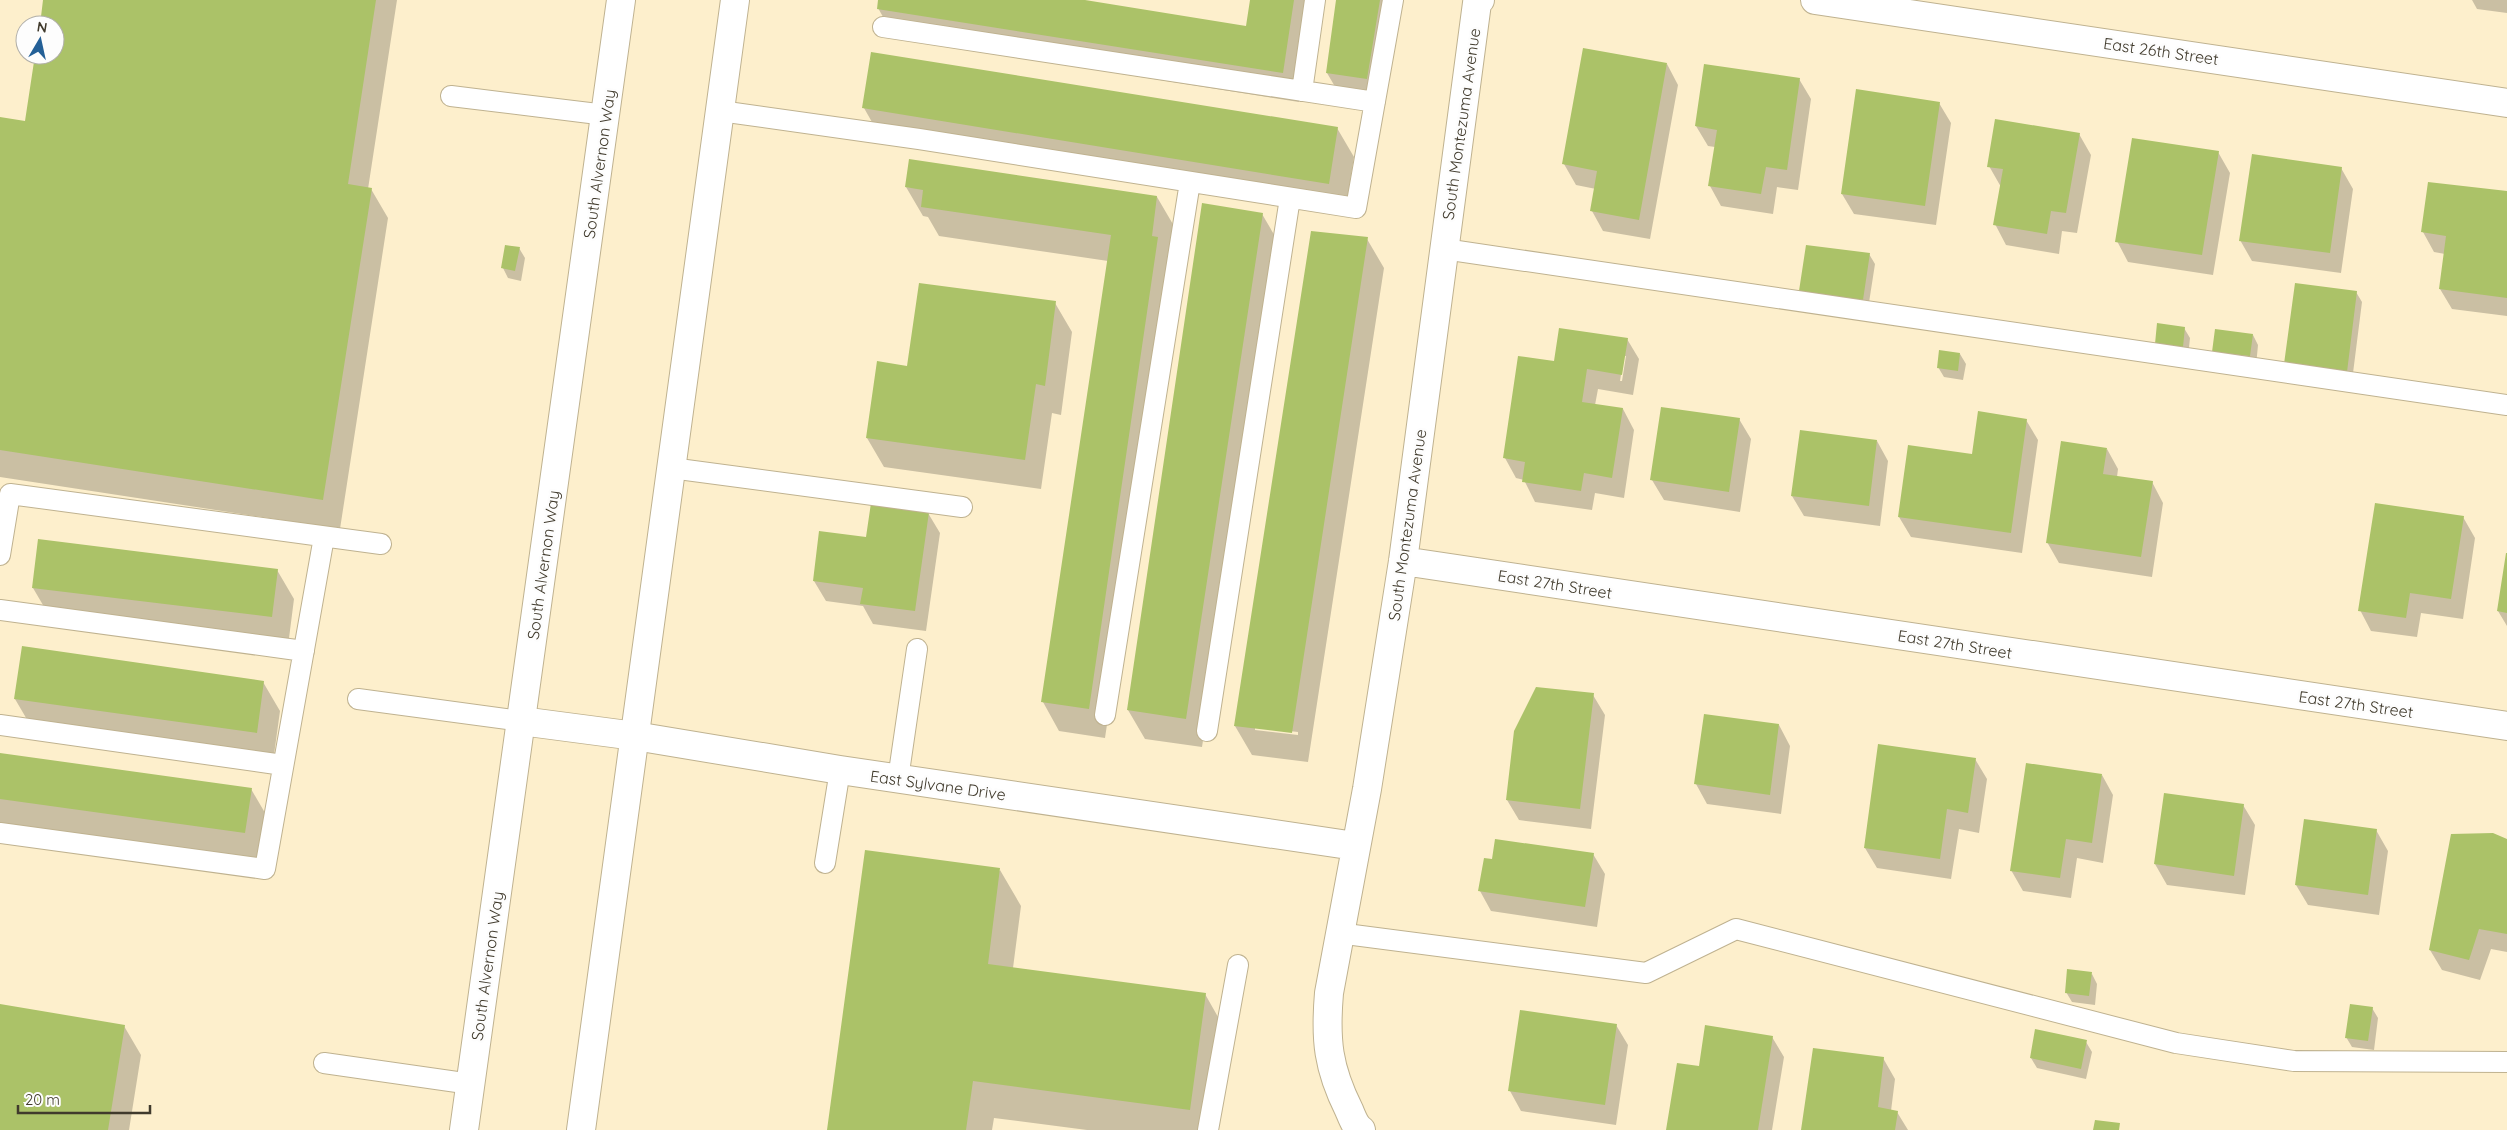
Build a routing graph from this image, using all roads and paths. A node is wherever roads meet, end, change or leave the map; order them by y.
1 (621, 0) edge
2 (735, 0) edge
3 (1315, 0) edge
4 (1393, 0) edge
5 (1480, 0) edge
6 (1815, 0) edge
7 (884, 27) dead end
8 (1302, 92) junction
9 (451, 96) dead end
10 (1375, 102) junction
11 (2507, 102) edge
12 (720, 111) junction
13 (606, 115) junction
14 (1190, 182) junction
15 (1290, 198) junction
16 (1444, 250) junction
17 (2507, 405) edge
18 (671, 468) junction
19 (962, 507) dead end
20 (324, 537) junction
21 (381, 544) dead end
22 (0, 555) edge
23 (1403, 561) junction
24 (0, 610) edge
25 (917, 648) dead end
26 (304, 651) junction
27 (358, 699) dead end
28 (1105, 715) dead end
29 (522, 722) junction
30 (0, 725) edge
31 (2507, 726) edge
32 (1207, 731) dead end
33 (634, 736) junction
34 (283, 765) junction
35 (840, 770) junction
36 (898, 779) junction
37 (0, 833) edge
38 (1355, 846) junction
39 (826, 863) dead end
40 (1338, 933) junction
41 (1238, 965) dead end
42 (2507, 1062) edge
43 (324, 1063) dead end
44 (471, 1084) junction
45 (464, 1130) edge
46 (581, 1130) edge
47 (1208, 1130) edge
48 (1361, 1130) edge

1 - 13 street, South Alvernon Way
2 - 12 street
3 - 8 lane
4 - 10 lane
5 - 16 street, South Montezuma Avenue
6 - 11 street, East 26th Street
7 - 8 lane
8 - 10 lane
9 - 13 lane
10 - 15 lane
12 - 14 lane
12 - 18 street
13 - 29 street, South Alvernon Way
14 - 15 lane
14 - 28 lane
15 - 32 lane
16 - 17 lane
16 - 23 street, South Montezuma Avenue
18 - 19 lane
18 - 33 street
20 - 21 lane
20 - 22 lane
20 - 26 lane
23 - 31 street, East 27th Street
23 - 38 street, South Montezuma Avenue
24 - 26 lane
25 - 36 lane
26 - 34 lane
27 - 29 lane
29 - 33 street, East Sylvane Drive
29 - 44 street, South Alvernon Way
30 - 34 lane
33 - 35 street, East Sylvane Drive
33 - 46 street
34 - 37 lane
35 - 36 street, East Sylvane Drive
35 - 39 lane
36 - 38 street, East Sylvane Drive
38 - 40 street, South Montezuma Avenue
40 - 42 lane
40 - 48 street, South Montezuma Avenue
41 - 47 lane
43 - 44 lane
44 - 45 street, South Alvernon Way

